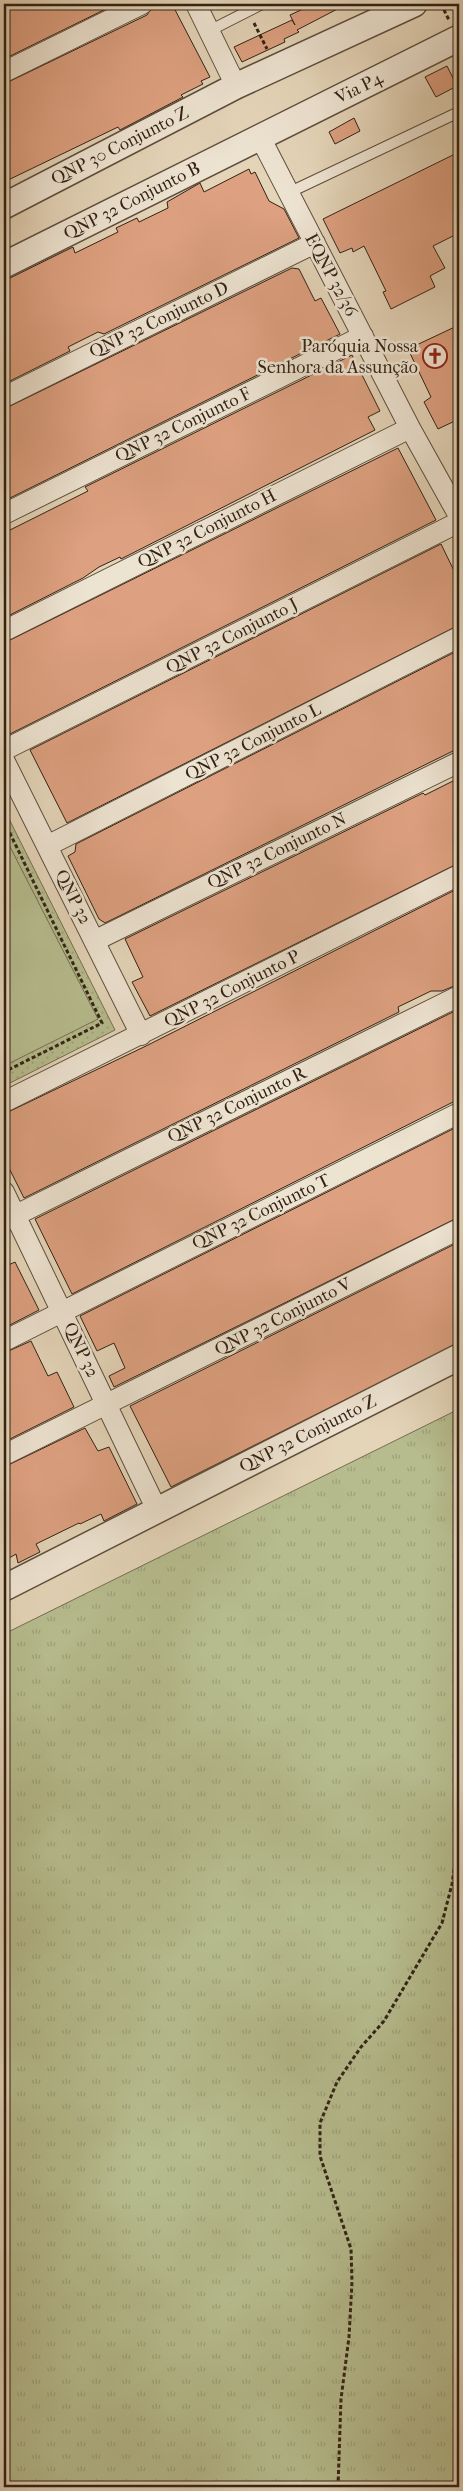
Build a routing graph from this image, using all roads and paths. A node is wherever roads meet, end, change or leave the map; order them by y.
1 (142, 4) edge
2 (196, 4) edge
3 (262, 4) edge
4 (414, 4) edge
5 (248, 11) junction
6 (209, 31) junction
7 (459, 38) edge
8 (276, 67) junction
9 (4, 72) edge
10 (236, 86) junction
11 (459, 112) edge
12 (260, 137) junction
13 (288, 194) junction
14 (4, 206) edge
15 (314, 243) junction
16 (4, 265) edge
17 (363, 336) junction
18 (4, 397) edge
19 (410, 428) junction
20 (4, 514) edge
21 (459, 516) edge
22 (459, 522) edge
23 (4, 631) edge
24 (459, 637) edge
25 (4, 750) edge
26 (4, 760) edge
27 (459, 762) edge
28 (4, 821) edge
29 (47, 846) junction
30 (459, 875) edge
31 (94, 941) junction
32 (459, 996) edge
33 (141, 1035) junction
34 (4, 1072) edge
35 (4, 1102) edge
36 (459, 1113) edge
37 (4, 1192) edge
38 (10, 1218) edge
39 (459, 1229) edge
40 (63, 1312) junction
41 (4, 1341) edge
42 (459, 1357) edge
43 (107, 1404) junction
44 (4, 1454) edge
45 (157, 1510) junction
46 (4, 1588) edge
47 (459, 1835) edge
48 (338, 2487) edge

1 - 9 street
2 - 6 street
3 - 5 lane
4 - 8 street
5 - 6 lane
5 - 8 path
6 - 10 street
7 - 12 street, Via P4
8 - 10 street
10 - 14 street, QNP 30 Conjunto Z
11 - 13 lane
12 - 13 street, EQNP 32/36
12 - 16 street, QNP 32 Conjunto B
13 - 15 street, EQNP 32/36
15 - 17 street, EQNP 32/36
15 - 18 street, QNP 32 Conjunto D
17 - 19 street, EQNP 32/36
17 - 20 street, QNP 32 Conjunto F
19 - 21 street, EQNP 32/36
19 - 23 street, QNP 32 Conjunto H
22 - 25 street, QNP 32 Conjunto J
24 - 29 street, QNP 32 Conjunto L
26 - 29 street, QNP 32
27 - 31 street, QNP 32 Conjunto N
28 - 34 path
29 - 31 street, QNP 32
30 - 33 street, QNP 32 Conjunto P
31 - 33 street, QNP 32
32 - 38 street, QNP 32 Conjunto R
33 - 35 street, QNP 32 Conjunto P
36 - 40 street, QNP 32 Conjunto T
37 - 38 street, QNP 32
38 - 40 street, QNP 32
39 - 43 street, QNP 32 Conjunto V
40 - 41 street, QNP 32 Conjunto T
40 - 43 street, QNP 32
42 - 45 street, QNP 32 Conjunto Z
43 - 44 street, QNP 32 Conjunto V
43 - 45 street, QNP 32
45 - 46 street, QNP 32 Conjunto Z
47 - 48 path

